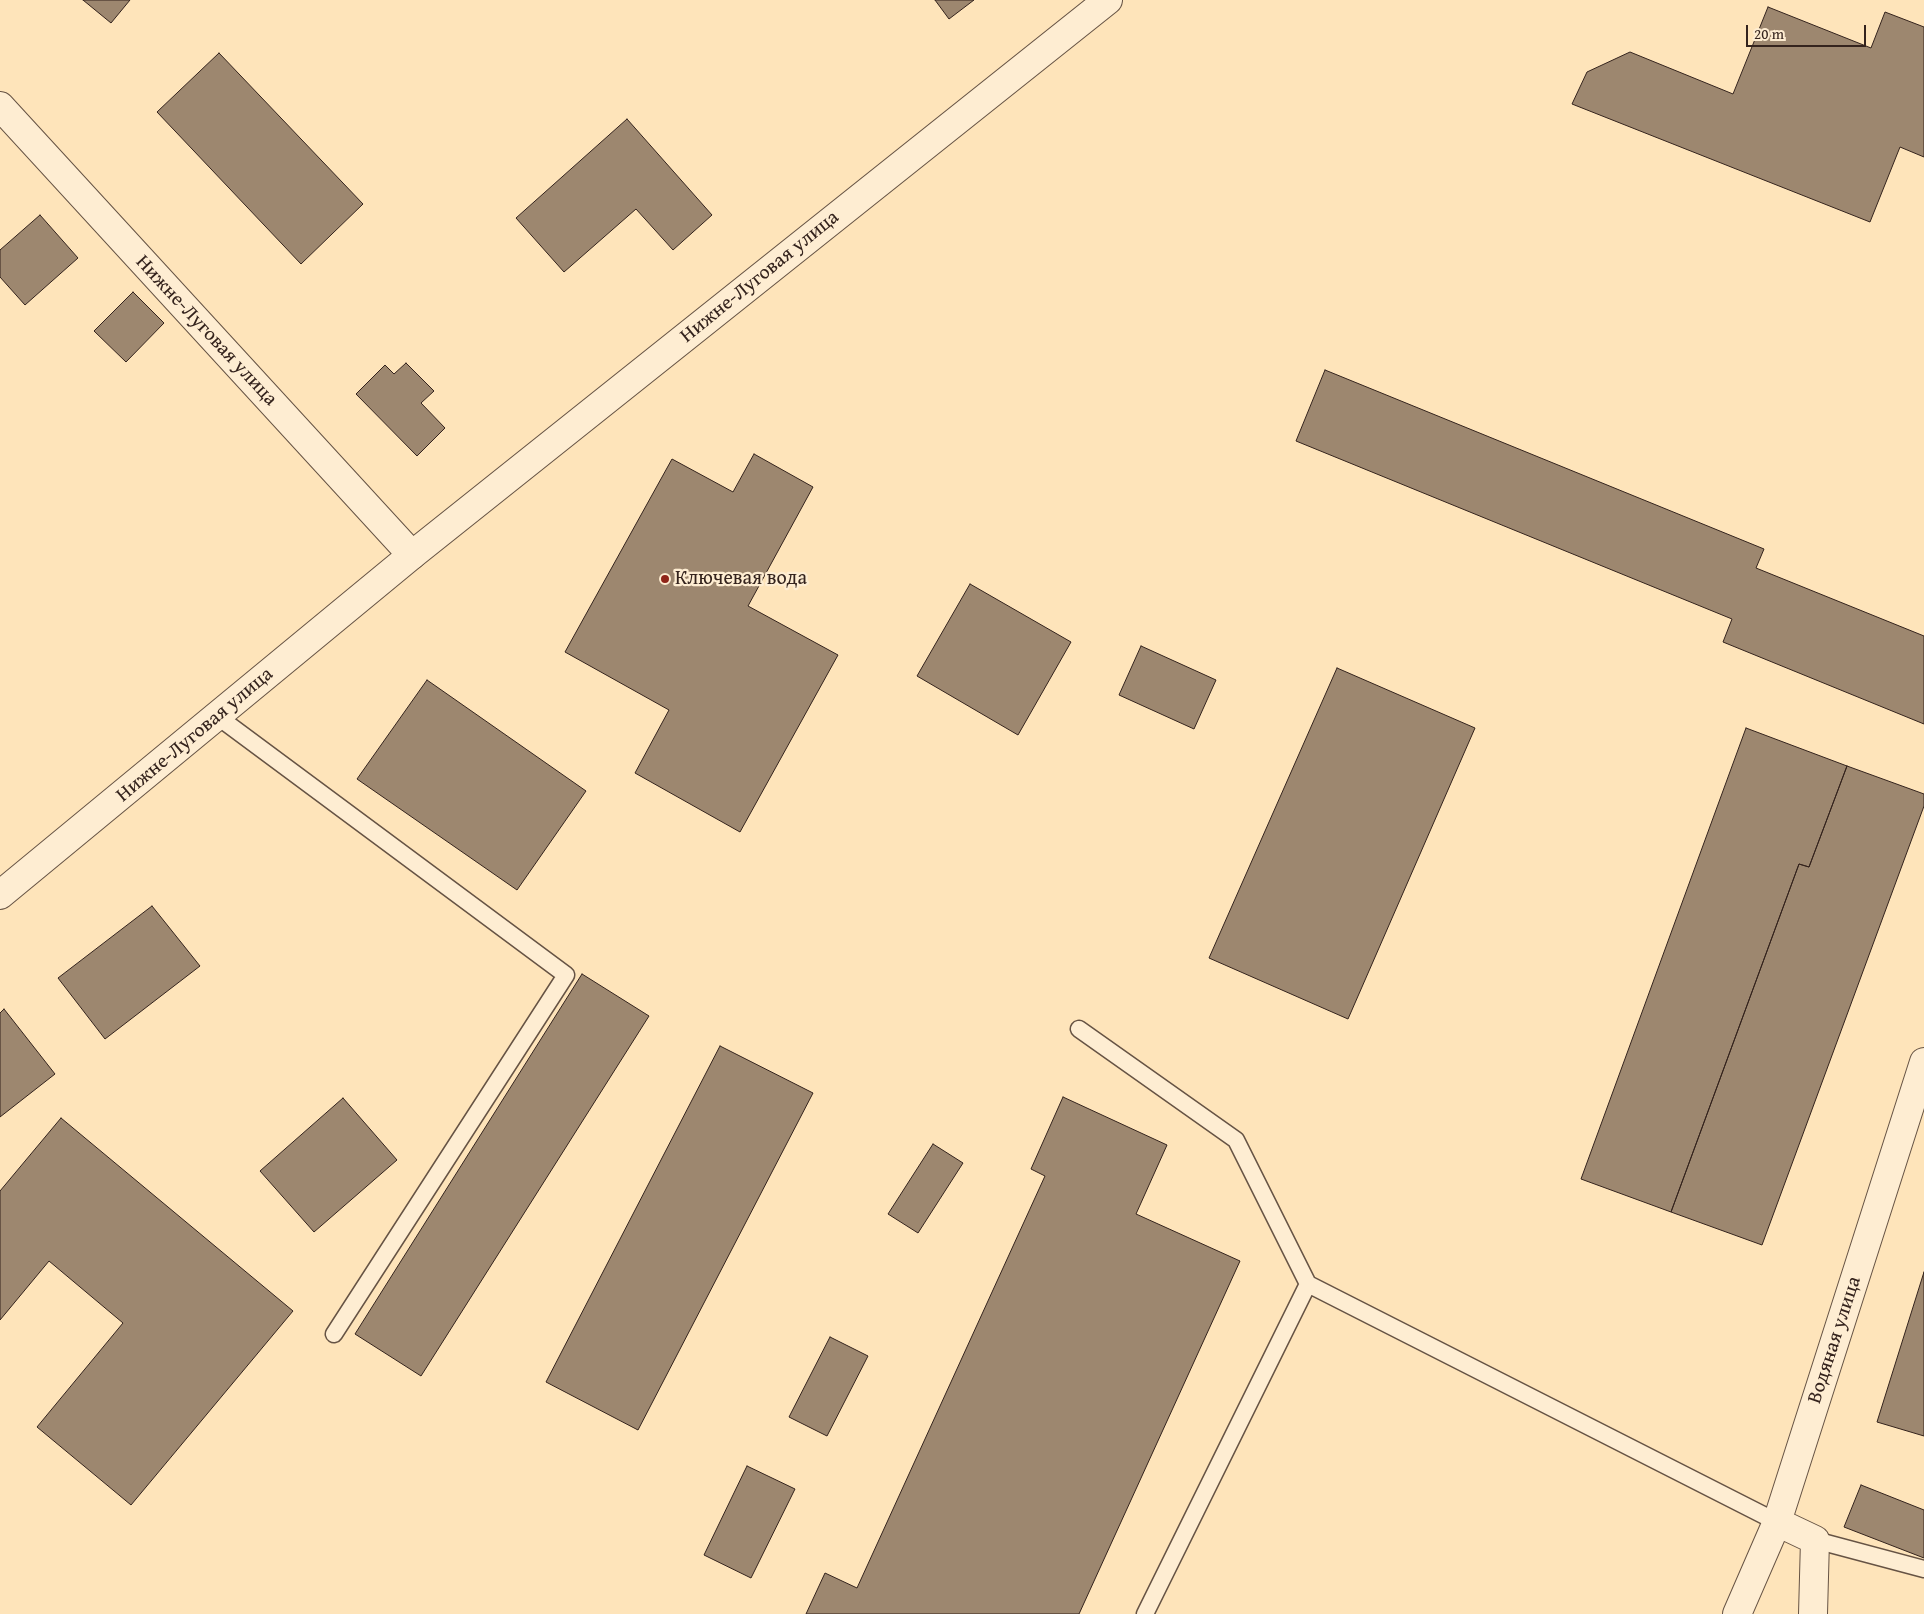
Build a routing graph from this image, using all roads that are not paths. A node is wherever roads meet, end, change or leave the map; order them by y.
1 (1108, 0) edge
2 (0, 106) edge
3 (412, 555) junction
4 (217, 716) junction
5 (0, 895) edge
6 (1079, 1030) dead end
7 (1924, 1062) edge
8 (1308, 1284) junction
9 (334, 1334) dead end
10 (1777, 1522) junction
11 (1815, 1540) junction
12 (1924, 1569) edge
13 (1144, 1614) edge
14 (1737, 1614) edge
15 (1813, 1614) edge

1 - 3 street, Нижне-Луговая улица
2 - 3 street, Нижне-Луговая улица
3 - 4 street, Нижне-Луговая улица
4 - 5 street, Нижне-Луговая улица
4 - 9 lane
6 - 8 lane
7 - 10 street, Водяная улица
8 - 10 lane
8 - 13 lane
10 - 11 street
10 - 14 street, Водяная улица
11 - 12 lane
11 - 15 street

